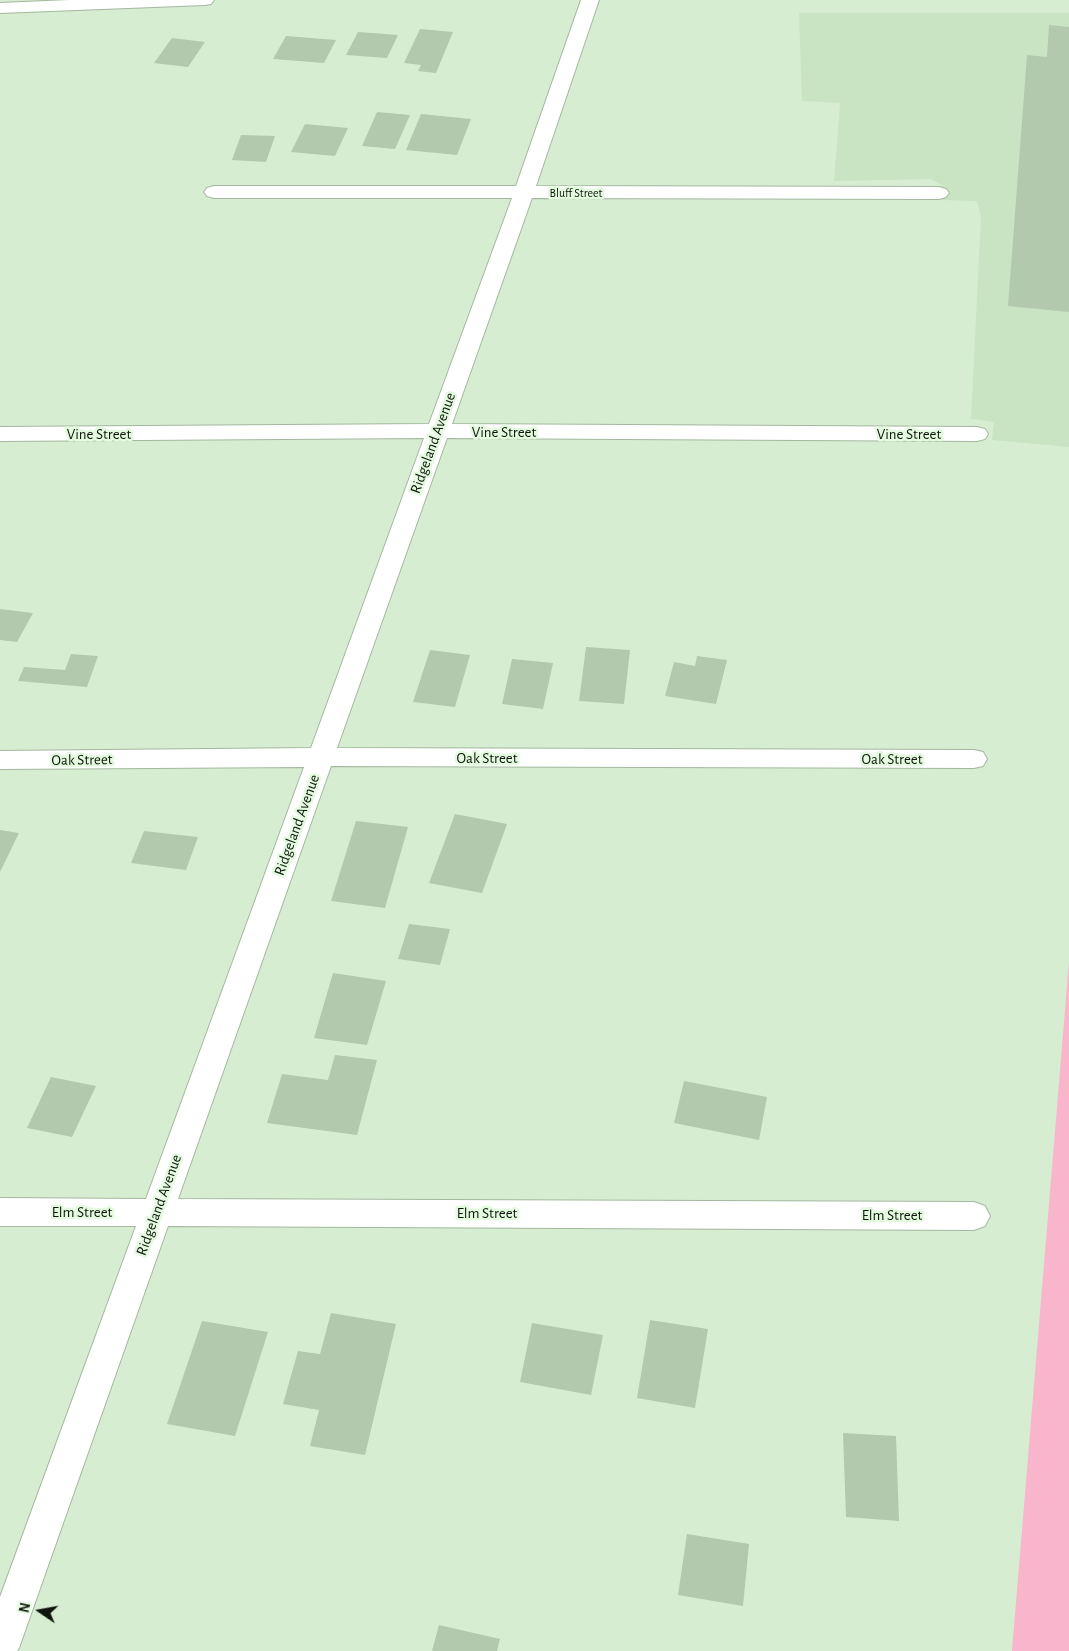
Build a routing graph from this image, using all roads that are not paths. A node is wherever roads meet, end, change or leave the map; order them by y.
1 (205, 0) edge
2 (590, 0) edge
3 (23, 4) edge
4 (0, 8) edge
5 (214, 192) dead end
6 (524, 192) junction
7 (939, 193) dead end
8 (437, 431) junction
9 (0, 434) edge
10 (977, 434) dead end
11 (322, 757) junction
12 (974, 759) dead end
13 (0, 760) edge
14 (0, 1212) edge
15 (157, 1212) junction
16 (974, 1216) dead end
17 (0, 1648) edge

1 - 3 street
2 - 6 street, Ridgeland Avenue
3 - 4 street
5 - 6 street, Bluff Street
6 - 7 street, Bluff Street
6 - 8 street, Ridgeland Avenue
8 - 9 street, Vine Street
8 - 10 street, Vine Street
8 - 11 street, Ridgeland Avenue
11 - 12 street, Oak Street
11 - 13 street, Oak Street
11 - 15 street, Ridgeland Avenue
14 - 15 street, Elm Street
15 - 16 street, Elm Street
15 - 17 street, Ridgeland Avenue

